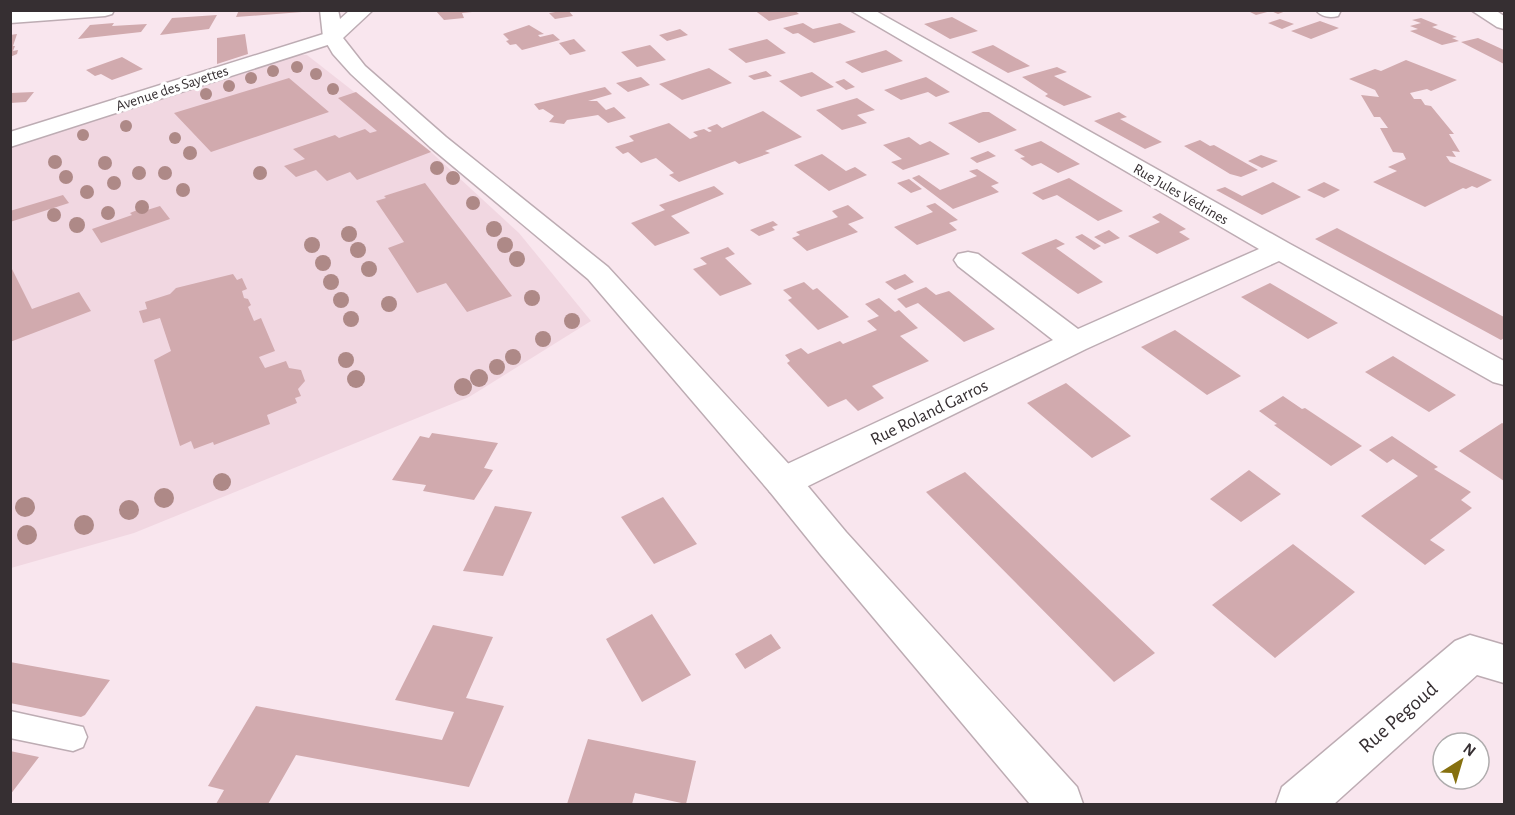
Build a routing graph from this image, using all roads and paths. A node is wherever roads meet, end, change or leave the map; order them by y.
1 (105, 10) edge
2 (364, 10) edge
3 (859, 10) edge
4 (1480, 10) edge
5 (10, 17) edge
6 (1504, 23) edge
7 (331, 24) edge
8 (10, 140) edge
9 (1280, 250) junction
10 (968, 260) dead end
11 (1075, 342) junction
12 (1504, 374) edge
13 (783, 482) junction
14 (1504, 664) edge
15 (10, 724) edge
16 (73, 737) dead end
17 (1060, 804) edge
18 (1299, 804) edge

1 - 5 street
2 - 7 street
3 - 9 street, Rue Jules Védrines
4 - 6 street
7 - 8 street, Avenue des Sayettes
7 - 13 street
9 - 11 street, Rue Roland Garros
9 - 12 street, Rue Jules Védrines
10 - 11 street
11 - 13 street, Rue Roland Garros
13 - 17 street
14 - 18 street, Rue Pegoud
15 - 16 lane

